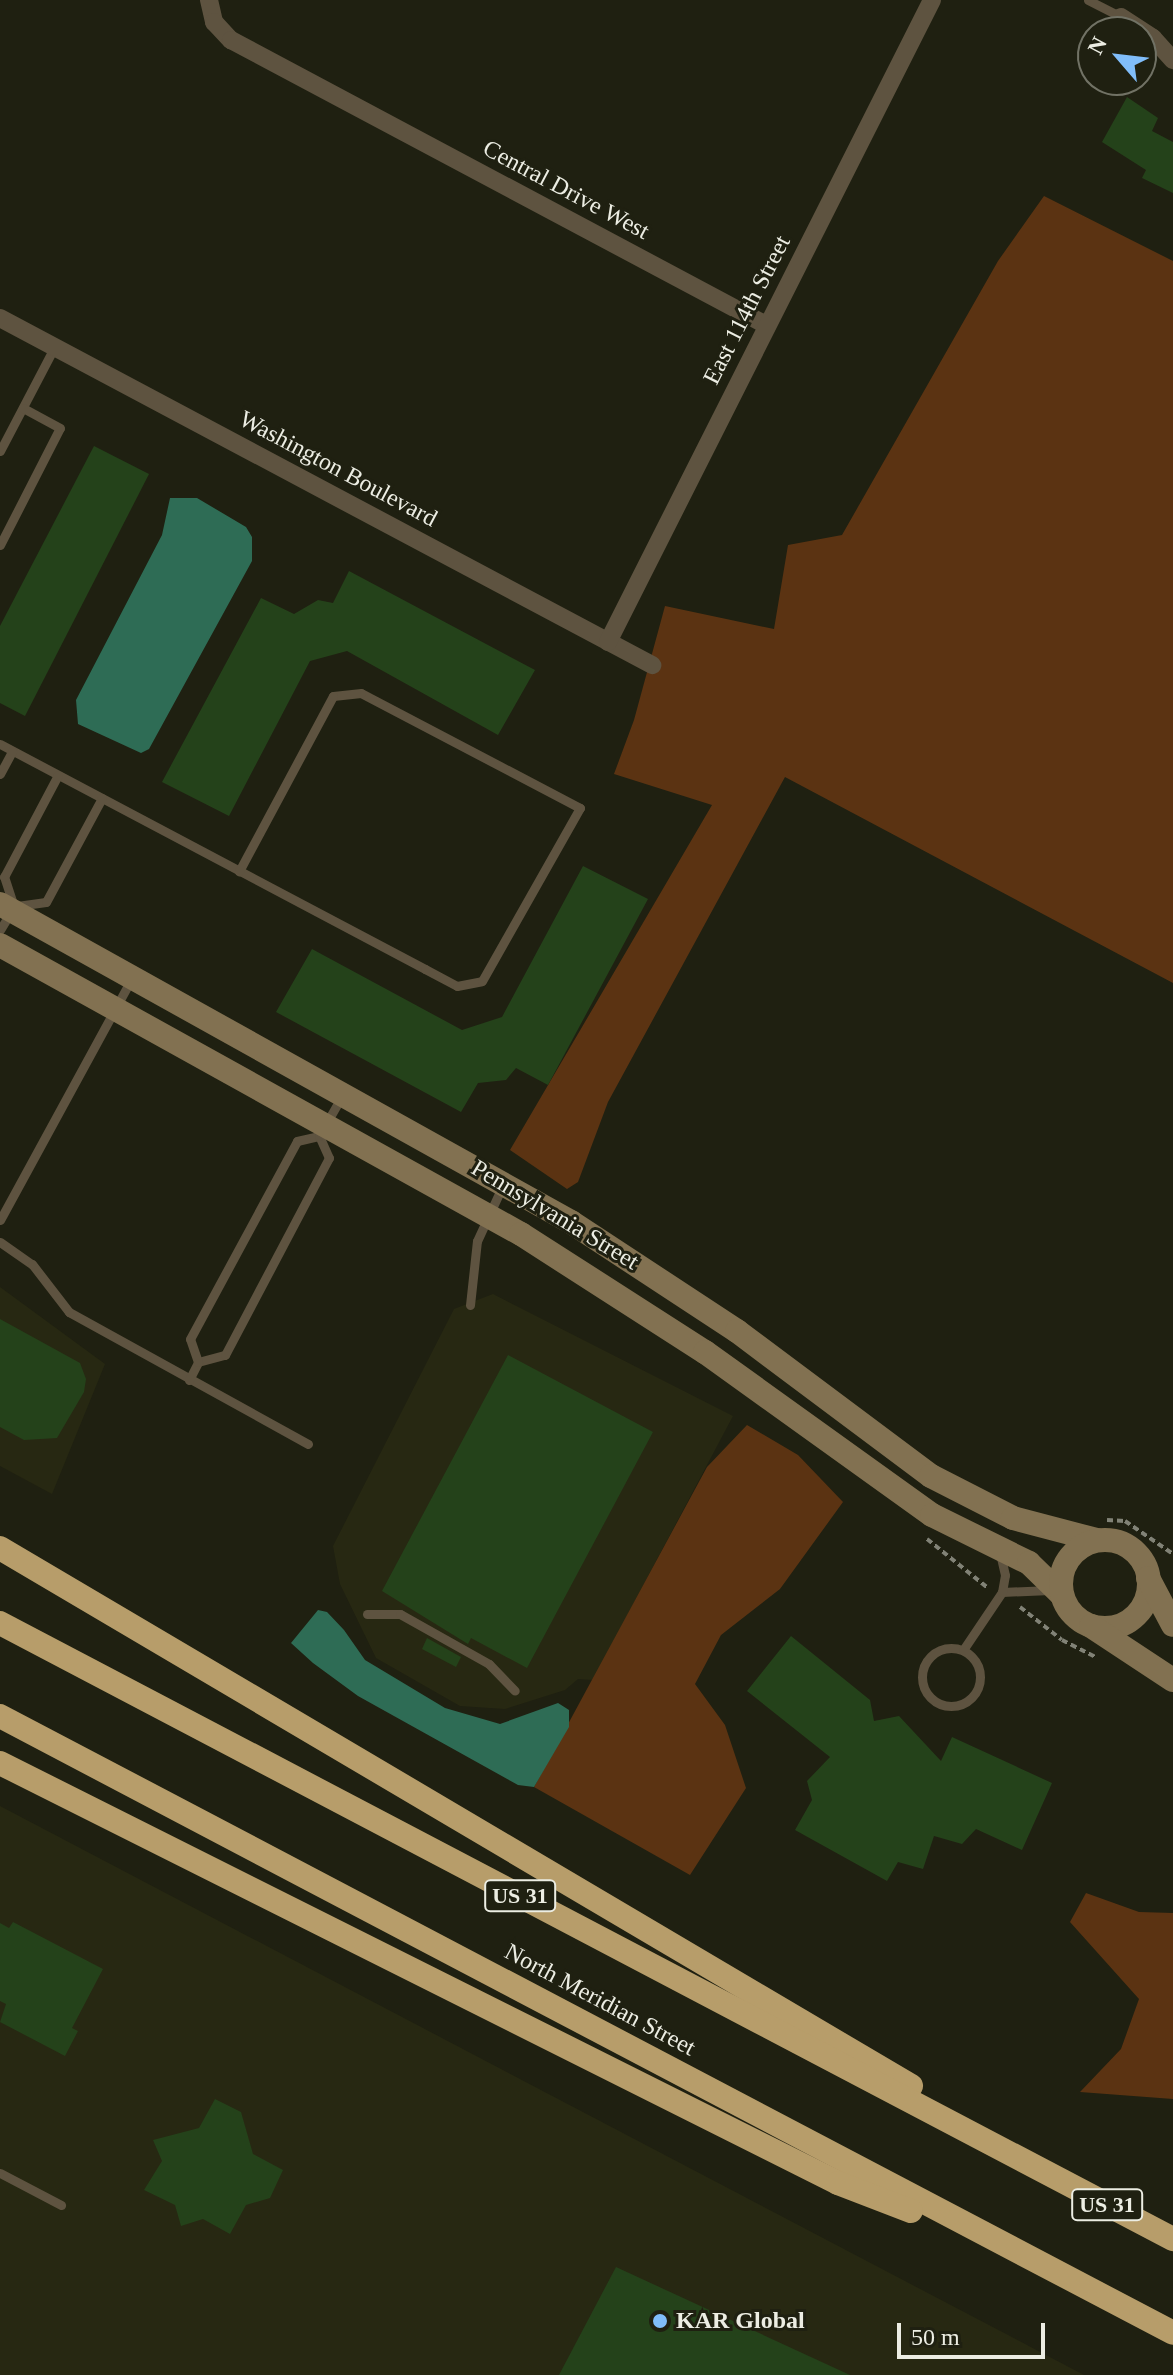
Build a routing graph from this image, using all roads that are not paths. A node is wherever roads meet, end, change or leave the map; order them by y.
1 (209, 0) edge
2 (932, 0) edge
3 (1088, 0) edge
4 (1119, 16) edge
5 (1157, 42) edge
6 (1173, 60) edge
7 (0, 318) edge
8 (766, 325) junction
9 (55, 346) junction
10 (23, 408) junction
11 (0, 451) edge
12 (0, 545) edge
13 (608, 642) junction
14 (652, 665) dead end
15 (0, 744) edge
16 (12, 751) junction
17 (0, 774) edge
18 (58, 775) junction
19 (102, 798) junction
20 (239, 871) junction
21 (6, 913) edge
22 (0, 945) edge
23 (132, 978) junction
24 (112, 1009) junction
25 (344, 1093) junction
26 (323, 1130) junction
27 (504, 1182) junction
28 (487, 1215) junction
29 (0, 1220) edge
30 (0, 1242) edge
31 (470, 1305) dead end
32 (198, 1362) junction
33 (189, 1380) junction
34 (308, 1444) dead end
35 (1096, 1540) junction
36 (995, 1542) junction
37 (0, 1548) edge
38 (1148, 1578) junction
39 (1060, 1593) junction
40 (1000, 1594) junction
41 (367, 1614) dead end
42 (0, 1623) edge
43 (1173, 1625) edge
44 (1091, 1626) junction
45 (963, 1650) junction
46 (1173, 1680) edge
47 (515, 1691) dead end
48 (0, 1716) edge
49 (0, 1763) edge
50 (1040, 2170) junction
51 (0, 2173) edge
52 (61, 2205) dead end
53 (1173, 2239) edge
54 (1007, 2247) junction
55 (1173, 2333) edge

1 - 8 street, Central Drive West
2 - 8 street, East 114th Street
3 - 4 lane
5 - 6 street
7 - 9 street, Washington Boulevard
8 - 13 street, East 114th Street
9 - 10 lane
9 - 13 street, Washington Boulevard
10 - 11 lane
10 - 12 lane
13 - 14 street, Washington Boulevard
15 - 16 lane
16 - 17 lane
16 - 18 lane
18 - 19 lane
18 - 21 lane
19 - 20 lane
19 - 21 lane
20 - 20 lane
21 - 23 main road, Pennsylvania Street
22 - 24 main road, Pennsylvania Street
23 - 24 lane
23 - 25 main road, Pennsylvania Street
24 - 26 main road, Pennsylvania Street
24 - 29 lane
25 - 26 lane
25 - 27 main road, Pennsylvania Street
26 - 28 main road, Pennsylvania Street
26 - 32 lane
26 - 32 lane
27 - 28 lane
27 - 35 main road, Pennsylvania Street
28 - 31 lane
28 - 36 main road, Pennsylvania Street
30 - 33 lane
32 - 33 lane
33 - 34 lane
35 - 38 main road
35 - 39 main road
36 - 39 main road, Pennsylvania Street
36 - 40 lane
37 - 50 highway
38 - 43 main road
38 - 44 main road
39 - 40 lane
39 - 44 main road
40 - 45 lane
41 - 47 lane
42 - 50 highway, US 31
44 - 46 main road
45 - 45 lane
48 - 54 highway, North Meridian Street
49 - 54 highway
50 - 53 highway, US 31
51 - 52 lane
54 - 55 highway, North Meridian Street

